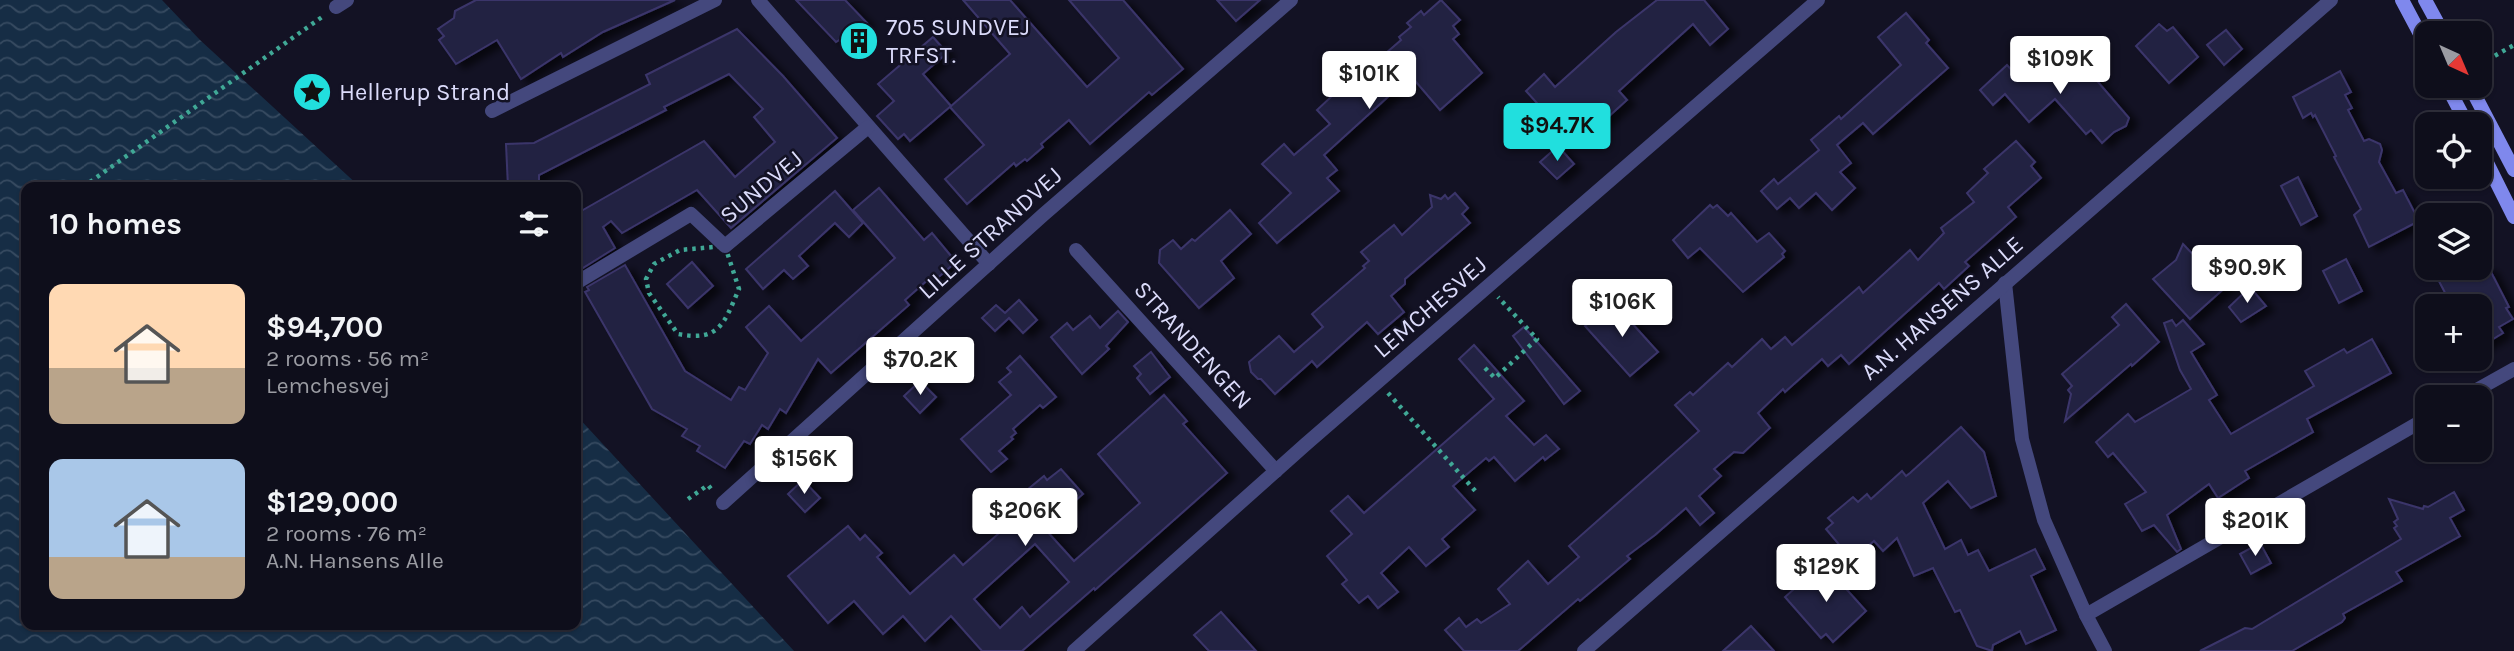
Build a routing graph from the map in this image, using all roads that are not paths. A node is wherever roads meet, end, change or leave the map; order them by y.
1 (715, 0) edge
2 (758, 0) edge
3 (1291, 0) edge
4 (1818, 0) edge
5 (2331, 0) edge
6 (2402, 0) edge
7 (2425, 0) edge
8 (2436, 21) edge
9 (2415, 24) edge
10 (2476, 98) edge
11 (492, 111) dead end
12 (868, 127) junction
13 (2514, 170) edge
14 (2492, 173) edge
15 (2514, 217) edge
16 (1076, 250) dead end
17 (989, 264) junction
18 (581, 281) edge
19 (2006, 283) junction
20 (2514, 369) edge
21 (2485, 385) edge
22 (2415, 425) edge
23 (1276, 471) junction
24 (723, 503) dead end
25 (2086, 615) junction
26 (1074, 651) edge
27 (1584, 651) edge
28 (2105, 651) edge

1 - 11 street
2 - 12 street
3 - 17 street, LILLE STRANDVEJ
4 - 23 street, LEMCHESVEJ
5 - 19 street, A.N. HANSENS ALLE
6 - 9 main road
7 - 8 main road
10 - 13 main road
12 - 17 street
12 - 18 street, SUNDVEJ
14 - 15 main road
16 - 23 street, STRANDENGEN
17 - 24 street, LILLE STRANDVEJ
19 - 25 street
19 - 27 street, A.N. HANSENS ALLE
20 - 21 street
22 - 25 street
23 - 26 street, LEMCHESVEJ
25 - 28 street

